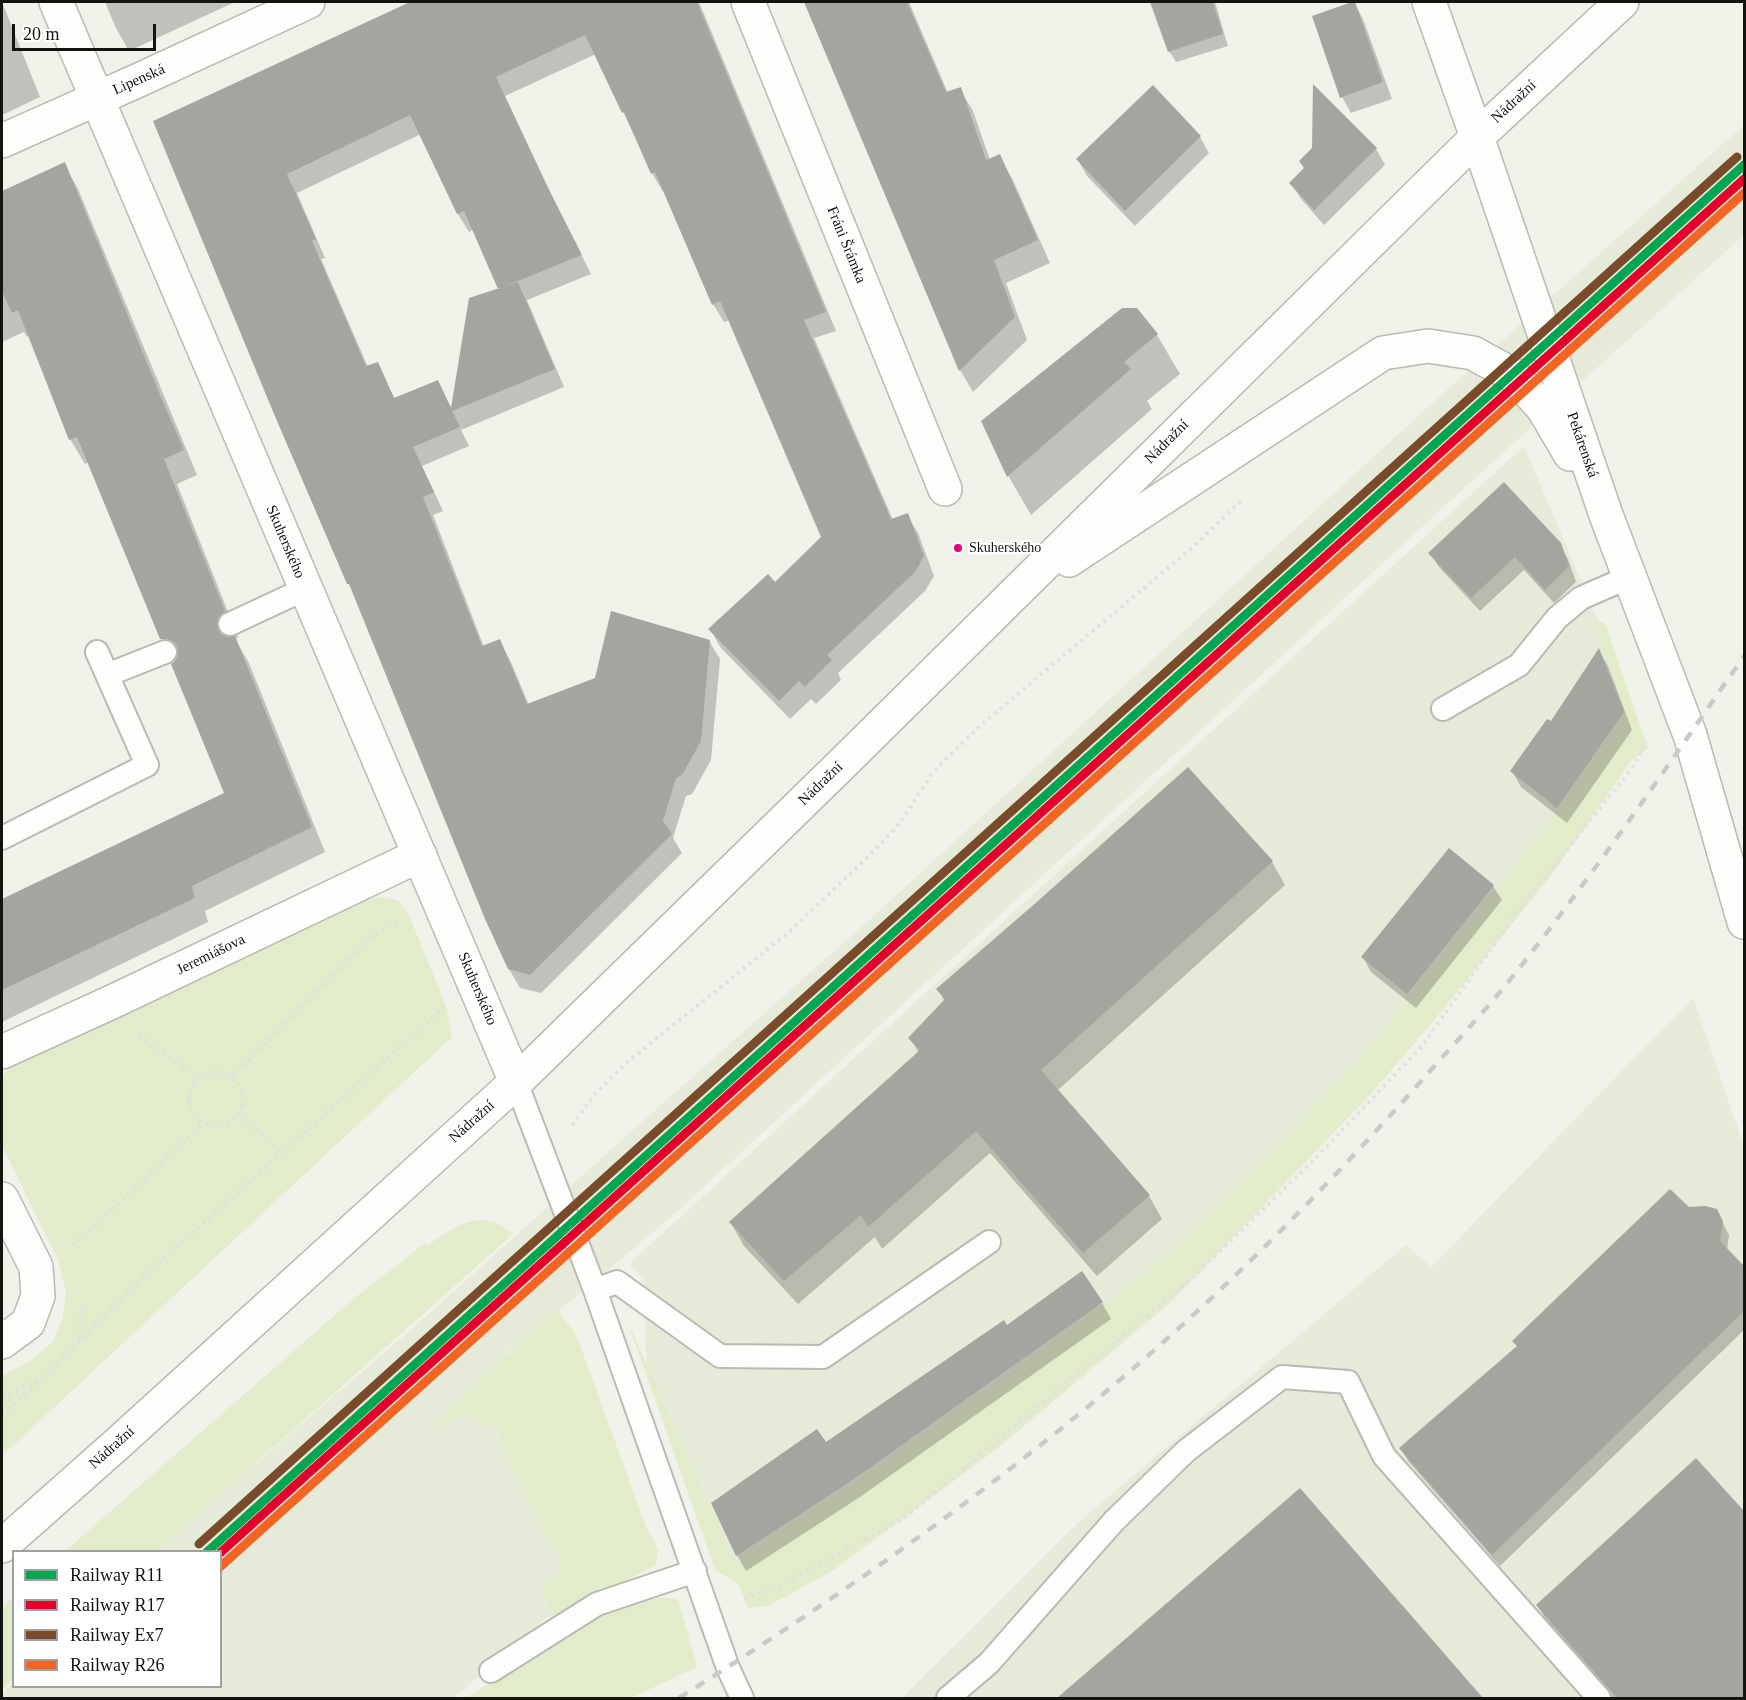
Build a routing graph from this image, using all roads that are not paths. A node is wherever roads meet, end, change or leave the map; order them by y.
1 (56, 2) edge
2 (308, 2) edge
3 (748, 2) edge
4 (1429, 2) edge
5 (1622, 2) edge
6 (96, 99) junction
7 (1477, 137) junction
8 (2, 141) edge
9 (945, 489) dead end
10 (1606, 515) junction
11 (1629, 577) junction
12 (305, 589) junction
13 (1005, 602) junction
14 (230, 624) dead end
15 (97, 652) dead end
16 (165, 652) dead end
17 (107, 675) junction
18 (1443, 710) dead end
19 (2, 838) edge
20 (420, 855) junction
21 (1740, 887) edge
22 (1744, 922) edge
23 (2, 1052) edge
24 (516, 1082) junction
25 (2, 1199) edge
26 (989, 1242) dead end
27 (595, 1290) junction
28 (2, 1342) edge
29 (2, 1546) edge
30 (694, 1571) junction
31 (491, 1671) dead end
32 (742, 1698) edge
33 (948, 1698) edge
34 (1599, 1698) edge

1 - 6 street, Skuherského
2 - 6 street, Lipenská
3 - 9 street, Fráni Šrámka
4 - 7 street, Pekárenská
5 - 7 street, Nádražní
6 - 8 street, Lipenská
6 - 12 street, Skuherského
7 - 10 street, Pekárenská
7 - 13 street, Nádražní
10 - 11 street, Pekárenská
10 - 13 street
11 - 18 lane
11 - 21 street, Pekárenská
12 - 14 lane
12 - 20 street, Skuherského
13 - 24 street, Nádražní
15 - 17 lane
16 - 17 lane
17 - 19 lane
20 - 23 street, Jeremiášova
20 - 24 street, Skuherského
21 - 22 street, Pekárenská
24 - 27 lane
24 - 29 street, Nádražní
25 - 28 street
26 - 27 lane
27 - 30 lane
30 - 31 lane
30 - 32 lane
33 - 34 lane

